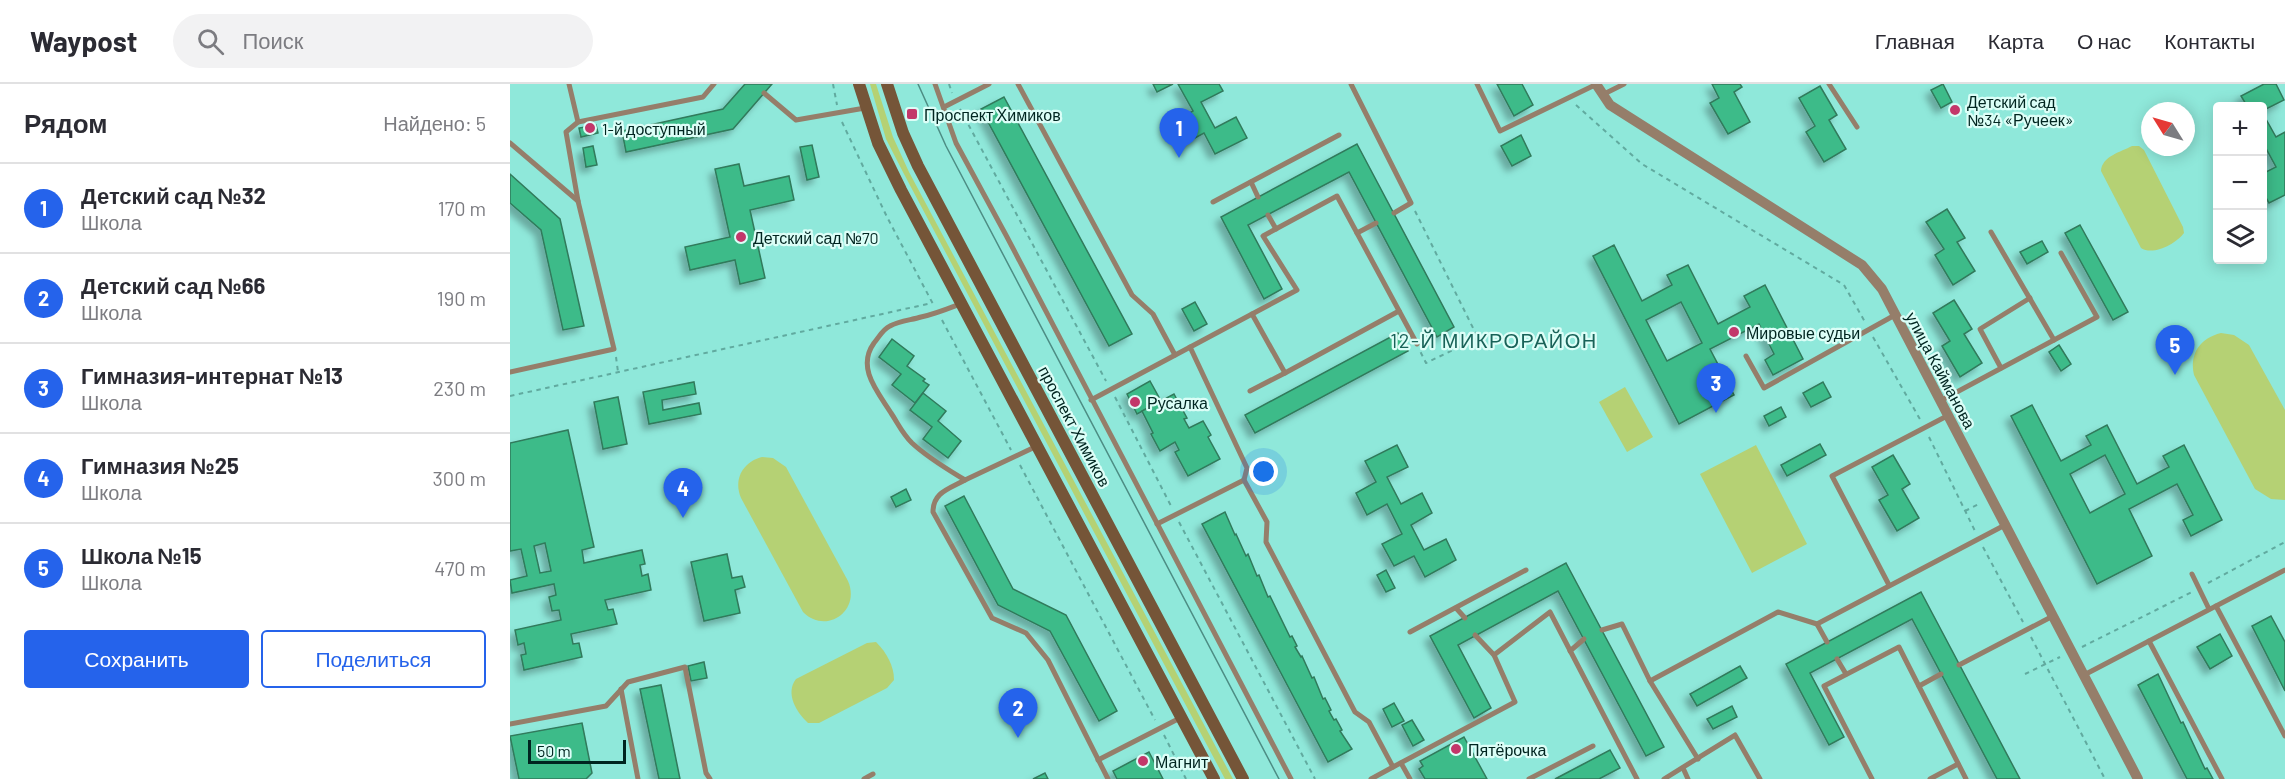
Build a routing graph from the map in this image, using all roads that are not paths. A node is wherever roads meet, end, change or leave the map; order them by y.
1 (569, 84) edge
2 (714, 84) edge
3 (859, 84) edge
4 (887, 84) edge
5 (935, 84) edge
6 (988, 84) edge
7 (1018, 84) edge
8 (1351, 84) edge
9 (1477, 84) edge
10 (1597, 84) edge
11 (1624, 84) edge
12 (1829, 84) edge
13 (764, 93) dead end
14 (1602, 95) junction
15 (944, 107) junction
16 (865, 108) junction
17 (578, 122) junction
18 (1857, 127) dead end
19 (1339, 135) dead end
20 (510, 143) edge
21 (1251, 182) junction
22 (1258, 197) dead end
23 (578, 201) junction
24 (1213, 202) dead end
25 (1394, 213) dead end
26 (1268, 215) dead end
27 (1376, 223) dead end
28 (1276, 229) junction
29 (1991, 232) dead end
30 (1357, 233) junction
31 (2061, 253) dead end
32 (2030, 298) junction
33 (962, 303) junction
34 (1399, 311) junction
35 (1252, 314) junction
36 (1895, 315) junction
37 (2054, 340) junction
38 (1417, 344) road end
39 (1190, 347) junction
40 (1175, 355) junction
41 (1746, 356) dead end
42 (2001, 368) junction
43 (510, 372) edge
44 (1285, 373) junction
45 (1250, 392) dead end
46 (1091, 400) junction
47 (1940, 401) junction
48 (1948, 415) junction
49 (1037, 446) junction
50 (965, 480) junction
51 (1244, 480) junction
52 (1157, 524) junction
53 (2005, 525) junction
54 (1527, 570) dead end
55 (2285, 570) edge
56 (2192, 574) dead end
57 (1889, 585) junction
58 (2216, 606) junction
59 (1456, 608) junction
60 (2209, 609) junction
61 (2053, 616) junction
62 (1465, 618) dead end
63 (1817, 624) junction
64 (1602, 630) dead end
65 (1410, 632) dead end
66 (1475, 635) dead end
67 (1584, 639) dead end
68 (2149, 641) junction
69 (1827, 642) dead end
70 (1570, 651) junction
71 (1494, 655) junction
72 (1837, 659) dead end
73 (1959, 665) dead end
74 (1846, 674) junction
75 (1941, 675) dead end
76 (2084, 675) junction
77 (1650, 681) junction
78 (1919, 686) junction
79 (621, 689) junction
80 (1182, 717) junction
81 (510, 724) edge
82 (2285, 736) edge
83 (1593, 746) dead end
84 (1698, 759) junction
85 (1098, 760) junction
86 (1401, 763) junction
87 (1958, 764) junction
88 (1393, 767) junction
89 (1683, 768) junction
90 (873, 774) dead end
91 (639, 779) edge
92 (710, 779) edge
93 (864, 779) edge
94 (1108, 779) edge
95 (1214, 779) edge
96 (1243, 779) edge
97 (1291, 779) edge
98 (1371, 779) edge
99 (1410, 779) edge
100 (1529, 779) edge
101 (1637, 779) edge
102 (1664, 779) edge
103 (1689, 779) edge
104 (1760, 779) edge
105 (1872, 779) edge
106 (1930, 779) edge
107 (1966, 779) edge
108 (2138, 779) edge
109 (2222, 779) edge

1 - 17 lane
2 - 17 lane
3 - 16 main road
4 - 96 main road, проспект Химиков
5 - 15 lane
6 - 15 lane
7 - 40 lane
8 - 25 lane
9 - 10 lane
10 - 14 street, улица Кайманова
11 - 14 lane
12 - 18 lane
13 - 16 lane
14 - 36 street, улица Кайманова
15 - 46 lane
16 - 33 main road
17 - 23 lane
19 - 21 lane
20 - 23 lane
21 - 22 lane
21 - 24 lane
23 - 43 lane
26 - 28 lane
27 - 30 lane
28 - 30 lane
28 - 35 lane
29 - 32 lane
30 - 34 lane
31 - 37 lane
32 - 37 lane
32 - 42 lane
33 - 49 main road
33 - 50 lane
34 - 38 lane
34 - 44 lane
35 - 39 lane
35 - 44 lane
36 - 41 lane
36 - 47 street, улица Кайманова
37 - 42 lane
39 - 40 lane
39 - 51 lane
40 - 46 lane
42 - 47 lane
44 - 45 lane
46 - 52 lane
47 - 48 street, улица Кайманова
48 - 53 street, улица Кайманова
48 - 57 lane
49 - 50 lane
49 - 80 main road
50 - 85 lane
51 - 52 lane
51 - 88 lane
52 - 97 lane
53 - 57 lane
53 - 61 street, улица Кайманова
54 - 59 lane
55 - 58 lane
56 - 60 lane
57 - 63 lane
58 - 60 lane
58 - 82 lane
59 - 62 lane
59 - 65 lane
60 - 68 lane
61 - 73 lane
61 - 76 street, улица Кайманова
63 - 69 lane
63 - 77 lane
64 - 77 lane
66 - 71 lane
67 - 70 lane
68 - 76 lane
68 - 109 lane
70 - 71 lane
70 - 101 lane
71 - 86 lane
72 - 74 lane
74 - 78 lane
74 - 105 lane
75 - 78 lane
76 - 108 street, улица Кайманова
77 - 84 lane
78 - 87 lane
79 - 81 lane
79 - 91 lane
79 - 92 lane
80 - 85 lane
80 - 95 main road
83 - 100 lane
84 - 89 lane
84 - 104 lane
85 - 94 lane
86 - 88 lane
86 - 99 lane
87 - 106 lane
87 - 107 lane
88 - 98 lane
89 - 102 lane
89 - 103 lane
90 - 93 lane

